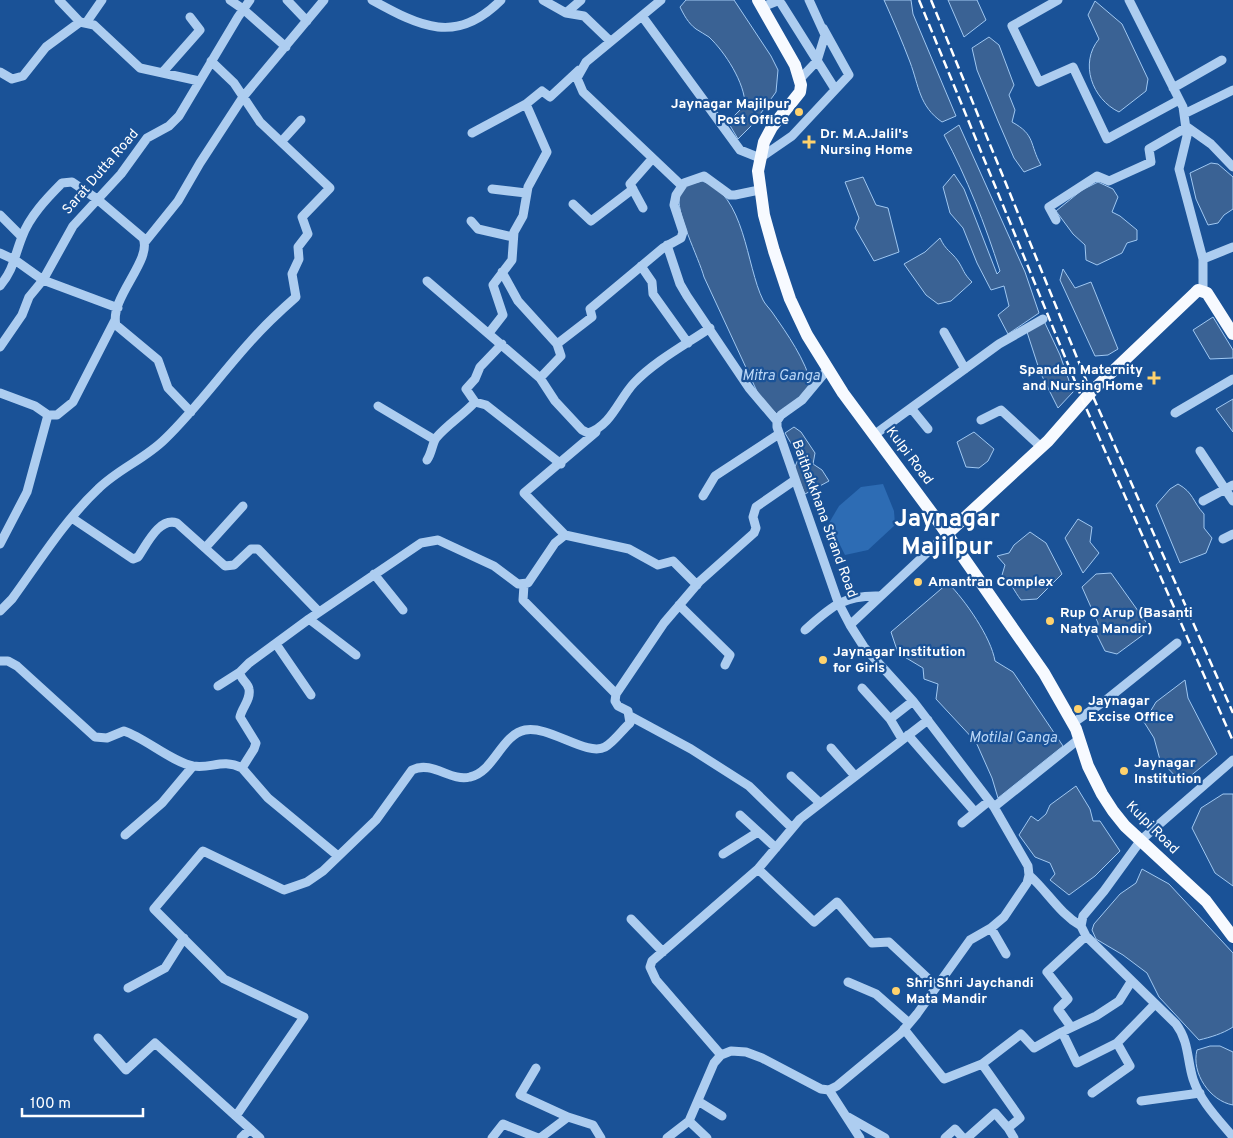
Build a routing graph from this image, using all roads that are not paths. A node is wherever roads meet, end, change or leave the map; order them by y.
1 (59, 0) edge
2 (102, 0) edge
3 (230, 0) edge
4 (250, 0) edge
5 (287, 0) edge
6 (324, 0) edge
7 (372, 0) edge
8 (501, 0) edge
9 (543, 0) edge
10 (580, 0) edge
11 (661, 0) edge
12 (779, 0) edge
13 (809, 0) edge
14 (1058, 0) edge
15 (1129, 0) edge
16 (760, 4) edge
17 (243, 9) junction
18 (566, 13) junction
19 (642, 16) junction
20 (190, 18) dead end
21 (307, 21) junction
22 (83, 22) junction
23 (823, 28) junction
24 (610, 41) junction
25 (286, 48) junction
26 (1222, 60) dead end
27 (211, 61) junction
28 (817, 61) junction
29 (579, 70) junction
30 (0, 72) edge
31 (162, 73) junction
32 (800, 79) junction
33 (199, 81) junction
34 (1172, 88) junction
35 (835, 89) junction
36 (1233, 90) edge
37 (243, 97) junction
38 (1179, 100) junction
39 (526, 104) junction
40 (1184, 114) junction
41 (302, 120) dead end
42 (1187, 127) junction
43 (472, 133) dead end
44 (281, 142) junction
45 (760, 158) junction
46 (652, 159) junction
47 (1232, 167) edge
48 (681, 185) junction
49 (492, 189) dead end
50 (633, 189) junction
51 (759, 190) junction
52 (526, 193) junction
53 (97, 199) junction
54 (573, 204) dead end
55 (643, 208) dead end
56 (0, 215) edge
57 (1056, 220) dead end
58 (471, 221) dead end
59 (22, 237) junction
60 (513, 237) junction
61 (145, 242) junction
62 (667, 245) junction
63 (1233, 247) edge
64 (0, 253) edge
65 (1202, 259) junction
66 (15, 260) junction
67 (641, 266) junction
68 (502, 272) junction
69 (43, 280) junction
70 (427, 281) dead end
71 (0, 286) edge
72 (1203, 291) junction
73 (118, 308) junction
74 (1043, 319) dead end
75 (115, 320) junction
76 (710, 328) junction
77 (944, 332) dead end
78 (489, 333) junction
79 (1233, 334) edge
80 (688, 343) junction
81 (502, 344) junction
82 (557, 344) junction
83 (0, 347) edge
84 (965, 369) junction
85 (827, 370) junction
86 (540, 378) junction
87 (1233, 379) edge
88 (0, 393) edge
89 (474, 402) junction
90 (378, 406) dead end
91 (911, 408) junction
92 (191, 412) junction
93 (1175, 413) dead end
94 (48, 415) junction
95 (981, 420) dead end
96 (777, 421) junction
97 (601, 427) junction
98 (928, 430) dead end
99 (780, 434) junction
100 (874, 435) junction
101 (434, 440) junction
102 (1041, 447) junction
103 (1200, 451) dead end
104 (427, 460) dead end
105 (561, 464) junction
106 (795, 480) junction
107 (1229, 488) edge
108 (703, 496) dead end
109 (1204, 501) dead end
110 (1233, 501) edge
111 (243, 506) dead end
112 (72, 518) junction
113 (947, 534) junction
114 (1233, 534) edge
115 (565, 535) junction
116 (1223, 539) dead end
117 (0, 544) edge
118 (205, 548) junction
119 (374, 574) junction
120 (524, 585) junction
121 (697, 585) junction
122 (879, 596) junction
123 (838, 602) junction
124 (679, 605) junction
125 (403, 610) dead end
126 (0, 611) edge
127 (320, 612) junction
128 (309, 619) junction
129 (850, 625) junction
130 (805, 630) dead end
131 (1177, 643) dead end
132 (276, 644) junction
133 (356, 655) dead end
134 (0, 661) edge
135 (724, 665) dead end
136 (240, 672) junction
137 (218, 686) dead end
138 (862, 688) dead end
139 (311, 694) dead end
140 (616, 694) junction
141 (913, 701) junction
142 (630, 716) junction
143 (890, 719) junction
144 (928, 720) junction
145 (1073, 723) junction
146 (905, 737) junction
147 (1079, 739) junction
148 (831, 748) dead end
149 (1233, 760) edge
150 (193, 766) junction
151 (242, 768) junction
152 (791, 776) dead end
153 (855, 776) junction
154 (820, 803) junction
155 (992, 804) junction
156 (975, 812) junction
157 (740, 815) dead end
158 (962, 823) dead end
159 (792, 828) junction
160 (758, 832) junction
161 (125, 835) dead end
162 (1141, 840) junction
163 (776, 848) junction
164 (723, 854) dead end
165 (338, 856) junction
166 (758, 869) junction
167 (1030, 874) junction
168 (632, 919) dead end
169 (1081, 926) junction
170 (992, 928) junction
171 (1086, 936) junction
172 (1233, 937) edge
173 (184, 938) junction
174 (663, 952) junction
175 (1006, 954) dead end
176 (848, 982) dead end
177 (1131, 982) junction
178 (936, 986) junction
179 (128, 988) dead end
180 (1154, 1004) junction
181 (907, 1026) junction
182 (1071, 1027) junction
183 (1062, 1032) junction
184 (98, 1038) dead end
185 (1117, 1043) junction
186 (721, 1055) junction
187 (982, 1064) junction
188 (536, 1068) dead end
189 (828, 1090) junction
190 (1092, 1093) dead end
191 (1200, 1093) junction
192 (1141, 1100) dead end
193 (698, 1101) junction
194 (236, 1116) junction
195 (722, 1116) dead end
196 (846, 1116) junction
197 (568, 1117) junction
198 (689, 1121) junction
199 (250, 1128) junction
200 (1008, 1128) junction
201 (1233, 1137) edge
202 (241, 1138) edge
203 (260, 1138) edge
204 (492, 1138) edge
205 (539, 1138) edge
206 (601, 1138) edge
207 (667, 1138) edge
208 (707, 1138) edge
209 (860, 1138) edge
210 (885, 1138) edge
211 (945, 1138) edge
212 (963, 1138) edge
213 (967, 1138) edge
214 (1014, 1138) edge

1 - 22 street
2 - 22 street
3 - 17 street
4 - 17 street, Sarat Dutta Road
5 - 21 street
6 - 21 street
7 - 8 street
9 - 18 street
10 - 18 street
11 - 19 street
12 - 16 street
12 - 28 street
13 - 23 street
14 - 38 street
15 - 34 street
16 - 32 main road
17 - 25 street
17 - 27 street, Sarat Dutta Road
18 - 24 street
19 - 24 street
19 - 45 street
20 - 31 street
21 - 25 street
22 - 30 street
22 - 31 street
23 - 28 street
23 - 35 street
24 - 29 street
25 - 37 street
26 - 34 street
27 - 33 street, Sarat Dutta Road
27 - 37 street
28 - 32 street
28 - 35 street
29 - 39 street
29 - 46 street
31 - 33 street
32 - 45 main road, Kulpi Road
33 - 53 street, Sarat Dutta Road
34 - 38 street
35 - 45 street
36 - 40 street
37 - 44 street
37 - 61 street
38 - 40 street
39 - 43 street
39 - 52 street
40 - 42 street
41 - 44 street
42 - 47 street
42 - 57 street
42 - 65 street
44 - 92 street
45 - 51 main road, Kulpi Road
46 - 48 street
46 - 50 street
48 - 51 street
48 - 62 street
49 - 52 street
50 - 54 street
50 - 55 street
51 - 85 main road, Kulpi Road
52 - 60 street
53 - 59 street
53 - 61 street
53 - 69 street, Sarat Dutta Road
56 - 59 street
58 - 60 street
59 - 66 street
60 - 68 street
61 - 73 street
62 - 67 street
62 - 76 street, Baithakkhana Strand Road
63 - 65 street
64 - 66 street
65 - 72 street
66 - 69 street
66 - 71 street
67 - 80 street
67 - 82 street
68 - 78 street
68 - 82 street
69 - 73 street
69 - 83 street, Sarat Dutta Road
70 - 78 street
72 - 79 main road
72 - 102 main road
73 - 75 street
74 - 84 street
75 - 92 street
75 - 94 street
76 - 80 street
76 - 96 street, Baithakkhana Strand Road
77 - 84 street
78 - 81 street
80 - 97 street
81 - 86 street
81 - 89 street
82 - 86 street
84 - 91 street
85 - 96 street
85 - 100 main road, Kulpi Road
86 - 97 street
87 - 93 street
88 - 94 street
89 - 101 street
89 - 105 street
90 - 101 street
91 - 98 street
91 - 100 street
92 - 112 street
94 - 117 street
95 - 102 street
96 - 99 street, Baithakkhana Strand Road
97 - 105 street
99 - 106 street, Baithakkhana Strand Road
99 - 108 street
100 - 113 main road, Kulpi Road
101 - 104 street
102 - 113 main road
103 - 107 street
105 - 115 street
106 - 121 street
106 - 123 street, Baithakkhana Strand Road
107 - 109 street
107 - 110 street
111 - 118 street
112 - 118 street
112 - 126 street
113 - 122 street
113 - 145 main road, Kulpi Road
114 - 116 street
115 - 120 street
115 - 121 street
118 - 127 street
119 - 120 street
119 - 125 street
119 - 127 street
120 - 140 street
121 - 124 street
122 - 123 street
122 - 129 street
123 - 129 street, Baithakkhana Strand Road
123 - 130 street
124 - 135 street
124 - 140 street
127 - 128 street
128 - 132 street
128 - 133 street
129 - 141 street, Baithakkhana Strand Road
131 - 145 street
132 - 136 street
132 - 139 street
134 - 150 street
136 - 137 street
136 - 151 street
138 - 143 street
140 - 142 street
141 - 143 street
141 - 144 street, Baithakkhana Strand Road
142 - 159 street
142 - 165 street
143 - 146 street
144 - 146 street
144 - 155 street, Baithakkhana Strand Road
145 - 147 main road, Kulpi Road
146 - 153 street
146 - 156 street
147 - 155 street
147 - 162 main road, Kulpi Road
148 - 153 street
149 - 162 street
150 - 151 street
150 - 161 street
151 - 165 street
152 - 154 street
153 - 154 street
154 - 159 street
155 - 156 street
155 - 167 street, Baithakkhana Strand Road
156 - 158 street
157 - 160 street
159 - 163 street
160 - 163 street
160 - 164 street
162 - 169 street
162 - 172 main road, Kulpi Road
163 - 166 street
165 - 173 street
166 - 174 street
166 - 178 street
167 - 169 street, Baithakkhana Strand Road
167 - 170 street
168 - 174 street
169 - 171 street
170 - 175 street
170 - 178 street
171 - 177 street
171 - 182 street
173 - 179 street
173 - 194 street
174 - 186 street
176 - 181 street
177 - 180 street
177 - 182 street
178 - 181 street
180 - 185 street
180 - 191 street
181 - 187 street
181 - 189 street
182 - 183 street
183 - 185 street
183 - 187 street
184 - 194 street
185 - 190 street
186 - 189 street
186 - 193 street
187 - 200 street
188 - 197 street
189 - 196 street
191 - 192 street
191 - 201 street
193 - 195 street
193 - 198 street
194 - 199 street
196 - 209 street
196 - 210 street
197 - 205 street
197 - 206 street
198 - 207 street
198 - 208 street
199 - 202 street
199 - 203 street
200 - 213 street
200 - 214 street
204 - 205 street
211 - 212 street

